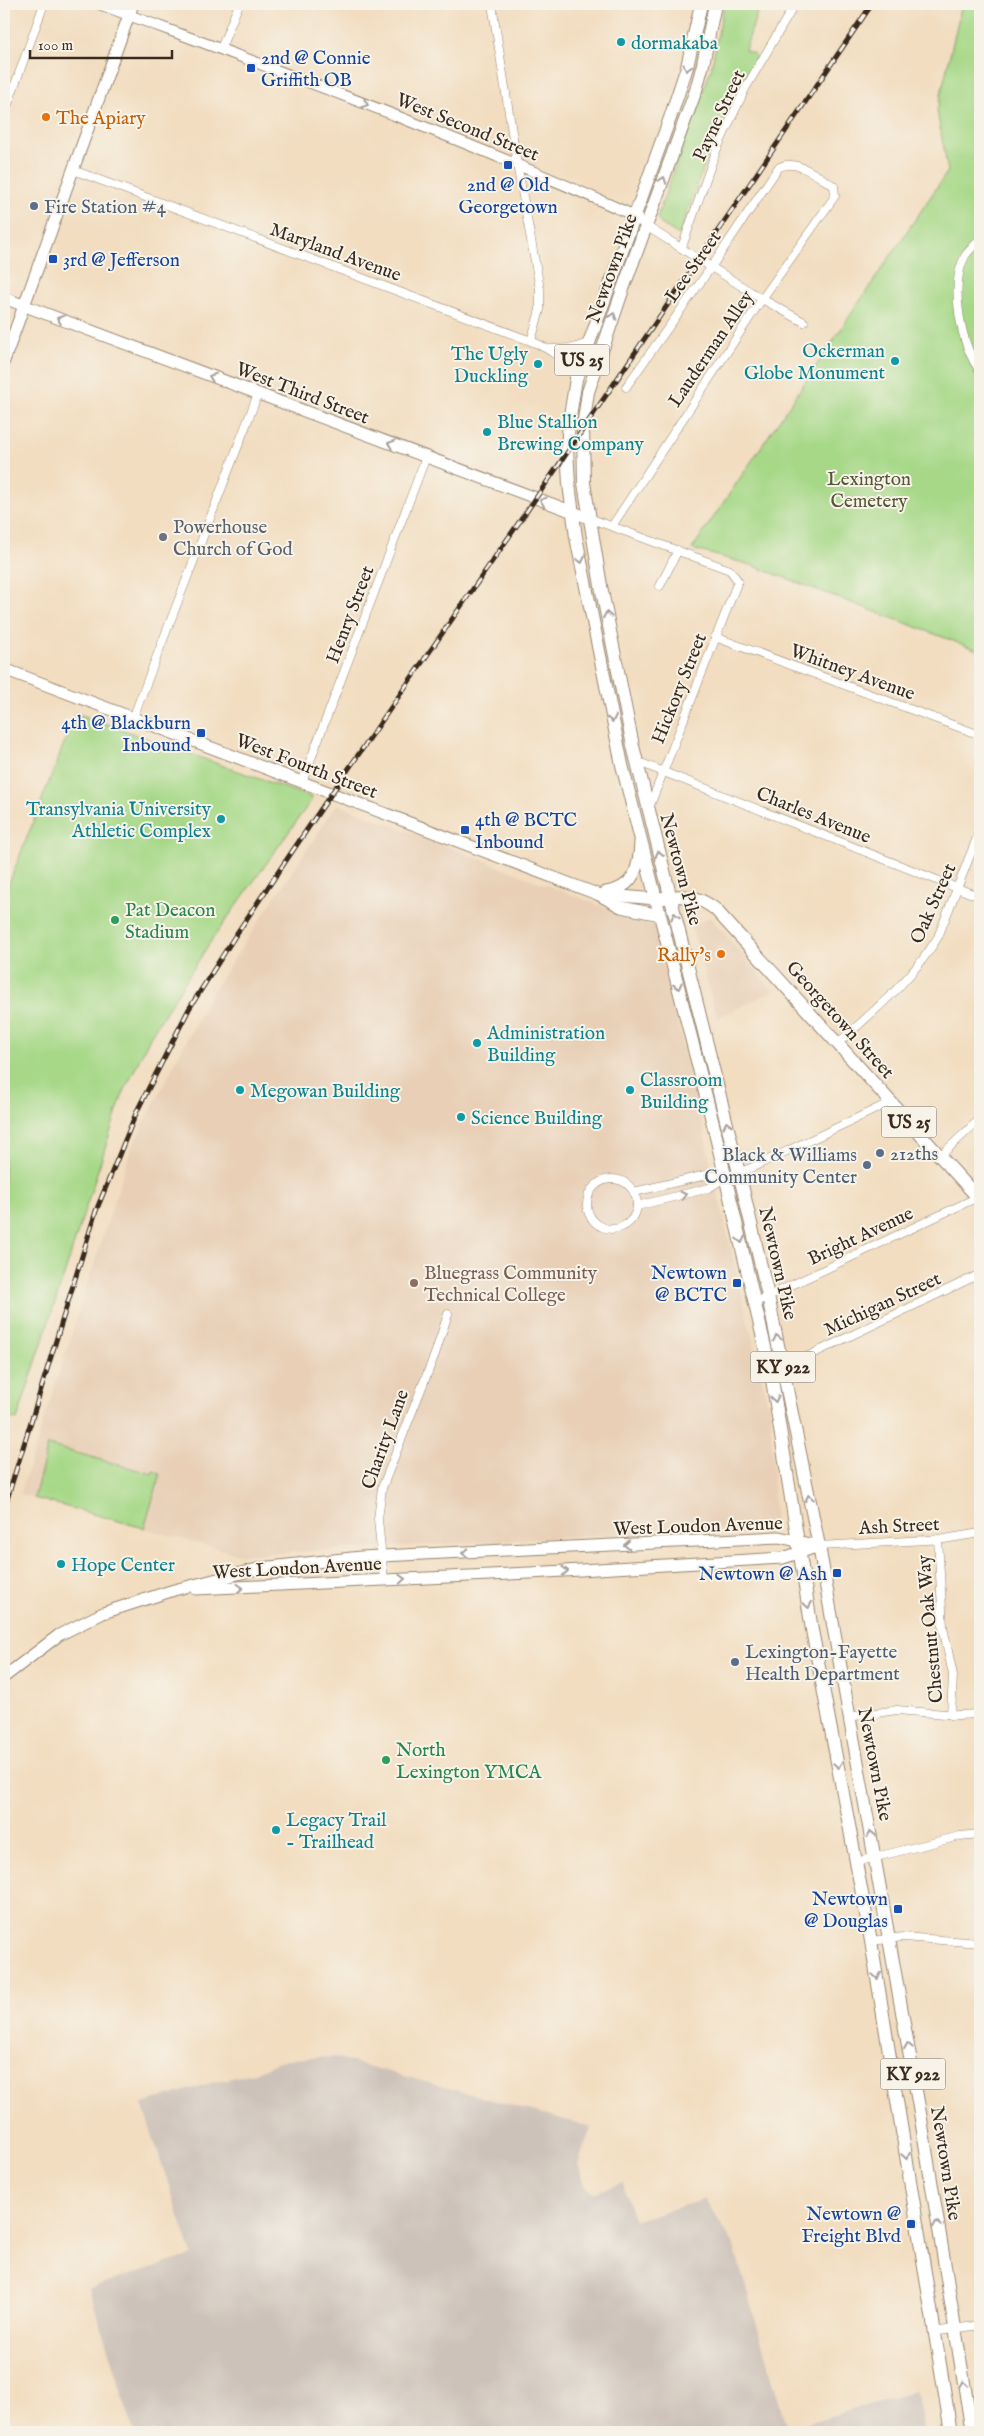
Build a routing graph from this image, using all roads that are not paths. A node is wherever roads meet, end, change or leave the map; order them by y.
1 (44, 4) edge
2 (99, 4) edge
3 (133, 4) edge
4 (239, 4) edge
5 (492, 4) edge
6 (700, 4) edge
7 (715, 4) edge
8 (795, 4) edge
9 (129, 15) junction
10 (221, 48) junction
11 (4, 115) edge
12 (517, 164) junction
13 (73, 170) junction
14 (836, 190) joint
15 (635, 216) junction
16 (646, 226) junction
17 (980, 239) edge
18 (682, 247) junction
19 (712, 266) junction
20 (4, 298) edge
21 (762, 299) junction
22 (24, 306) junction
23 (804, 322) dead end
24 (532, 341) junction
25 (588, 343) junction
26 (551, 349) junction
27 (4, 361) edge
28 (980, 371) edge
29 (576, 379) junction
30 (626, 387) dead end
31 (258, 394) junction
32 (426, 457) junction
33 (572, 512) junction
34 (589, 518) junction
35 (612, 526) junction
36 (678, 550) junction
37 (660, 586) dead end
38 (715, 637) junction
39 (4, 669) edge
40 (132, 718) junction
41 (980, 735) edge
42 (636, 761) junction
43 (663, 771) junction
44 (302, 782) junction
45 (648, 811) junction
46 (980, 830) edge
47 (640, 838) junction
48 (958, 888) junction
49 (597, 894) junction
50 (670, 896) junction
51 (980, 897) edge
52 (656, 899) junction
53 (660, 915) junction
54 (837, 1044) junction
55 (891, 1102) junction
56 (980, 1119) edge
57 (940, 1156) junction
58 (740, 1173) junction
59 (726, 1177) junction
60 (634, 1192) junction
61 (979, 1199) edge
62 (637, 1206) junction
63 (980, 1274) edge
64 (768, 1296) junction
65 (756, 1302) junction
66 (448, 1314) dead end
67 (777, 1371) junction
68 (980, 1533) edge
69 (798, 1540) junction
70 (938, 1540) junction
71 (819, 1546) junction
72 (800, 1554) junction
73 (382, 1557) junction
74 (384, 1580) junction
75 (174, 1590) junction
76 (4, 1677) edge
77 (980, 1714) edge
78 (951, 1715) junction
79 (848, 1717) junction
80 (980, 1834) edge
81 (875, 1857) junction
82 (856, 1862) junction
83 (889, 1937) junction
84 (871, 1941) junction
85 (980, 1943) edge
86 (931, 2185) junction
87 (911, 2187) junction
88 (948, 2291) junction
89 (927, 2294) junction
90 (980, 2325) edge
91 (954, 2328) junction
92 (933, 2332) junction
93 (952, 2432) edge
94 (972, 2432) edge

1 - 11 street
2 - 9 street, West Second Street
3 - 9 main road
4 - 10 street
5 - 12 street
6 -> 15 main road, Newtown Pike / US 25
16 -> 7 main road, Newtown Pike / US 25
8 - 18 street, Payne Street
9 - 10 street, West Second Street
9 - 13 main road
10 -> 12 street, West Second Street
12 - 15 street, West Second Street
12 - 24 street
13 - 22 main road
13 - 24 street, Maryland Avenue
14 - 19 street, Lee Street
14 - 21 street, Lauderman Alley
15 - 16 street, West Second Street
15 - 25 main road, Newtown Pike / US 25
16 - 18 street, West Second Street
34 -> 16 main road, Newtown Pike / US 25
17 - 28 street
18 - 19 street, West Second Street
19 - 21 street, West Second Street
19 - 30 street, Lee Street
20 - 22 main road, West Third Street
21 - 23 street, West Second Street
21 - 35 street, Lauderman Alley
22 - 27 main road
31 -> 22 main road, West Third Street
24 - 26 street, Maryland Avenue
25 - 26 street
25 - 29 main road, Newtown Pike / US 25
26 - 29 street, Maryland Avenue
29 - 33 main road, Newtown Pike / US 25
32 -> 31 main road, West Third Street
31 - 40 street
33 -> 32 main road, West Third Street
32 - 44 street, Henry Street
33 - 34 main road, West Third Street
33 -> 47 main road, Newtown Pike / US 25
34 - 35 street
42 -> 34 main road, Newtown Pike / US 25
35 - 36 street
36 - 37 street
36 - 38 street, Hickory Street
38 - 41 street, Whitney Avenue
38 - 43 street, Hickory Street
39 - 40 main road, West Fourth Street
40 - 44 main road, West Fourth Street
42 - 43 street, Charles Avenue
42 - 45 main road, Newtown Pike / US 25
43 - 45 street, Hickory Street
43 - 48 street, Charles Avenue
44 - 49 main road, West Fourth Street
50 -> 45 main road, Newtown Pike / US 25
46 - 48 street, Oak Street
47 - 49 main road
47 - 52 main road, Newtown Pike / US 25
48 - 51 street, Charles Avenue
48 - 54 street, Oak Street
49 - 52 main road, West Fourth Street
49 - 53 main road, West Fourth Street
50 - 52 main road, Georgetown Street / US 25
50 - 54 main road, Georgetown Street / US 25
58 -> 50 main road, Newtown Pike / KY 922
52 - 53 main road, Newtown Pike / KY 922
53 -> 59 main road, Newtown Pike / KY 922
54 - 55 main road, Georgetown Street / US 25
55 - 57 main road, Georgetown Street / US 25
55 - 58 street
56 - 57 street
57 - 61 main road, Georgetown Street / US 25
58 - 59 street
58 - 64 main road, Newtown Pike / KY 922
59 - 60 street
62 -> 59 street
59 -> 65 main road, Newtown Pike / KY 922
60 - 62 street
60 - 62 street
61 - 64 street, Bright Avenue
63 - 67 street, Michigan Street
64 - 65 street, Bright Avenue
67 -> 64 main road, Newtown Pike / KY 922
65 - 67 main road, Newtown Pike / KY 922
66 - 73 street, Charity Lane
67 -> 69 main road, Newtown Pike / KY 922
71 -> 67 main road, Newtown Pike / KY 922
68 - 70 street, Ash Street
69 - 71 main road, West Loudon Avenue
69 - 72 main road, Newtown Pike / KY 922
69 -> 73 main road, West Loudon Avenue
70 - 71 street, Ash Street
70 - 78 street, Chestnut Oak Way
71 - 72 main road, West Loudon Avenue
71 - 79 main road, Newtown Pike / KY 922
74 -> 72 main road, West Loudon Avenue
72 -> 82 main road, Newtown Pike / KY 922
73 - 74 street, Charity Lane
73 - 75 main road, West Loudon Avenue
75 -> 74 main road, West Loudon Avenue
75 - 76 main road, West Loudon Avenue
77 - 78 street
78 - 79 street
81 -> 79 main road, Newtown Pike / KY 922
80 - 81 street
81 - 82 street
81 - 83 main road, Newtown Pike / KY 922
82 - 84 main road, Newtown Pike / KY 922
83 - 84 street
83 - 85 street
86 -> 83 main road, Newtown Pike / KY 922
84 -> 87 main road, Newtown Pike / KY 922
86 - 87 main road
88 -> 86 main road, Newtown Pike / KY 922
87 - 89 main road, Newtown Pike / KY 922
88 - 89 main road
88 - 91 main road, Newtown Pike / KY 922
89 - 92 main road, Newtown Pike / KY 922
90 - 91 street
91 - 92 street
94 -> 91 main road, Newtown Pike / KY 922
92 - 93 main road, Newtown Pike / KY 922

